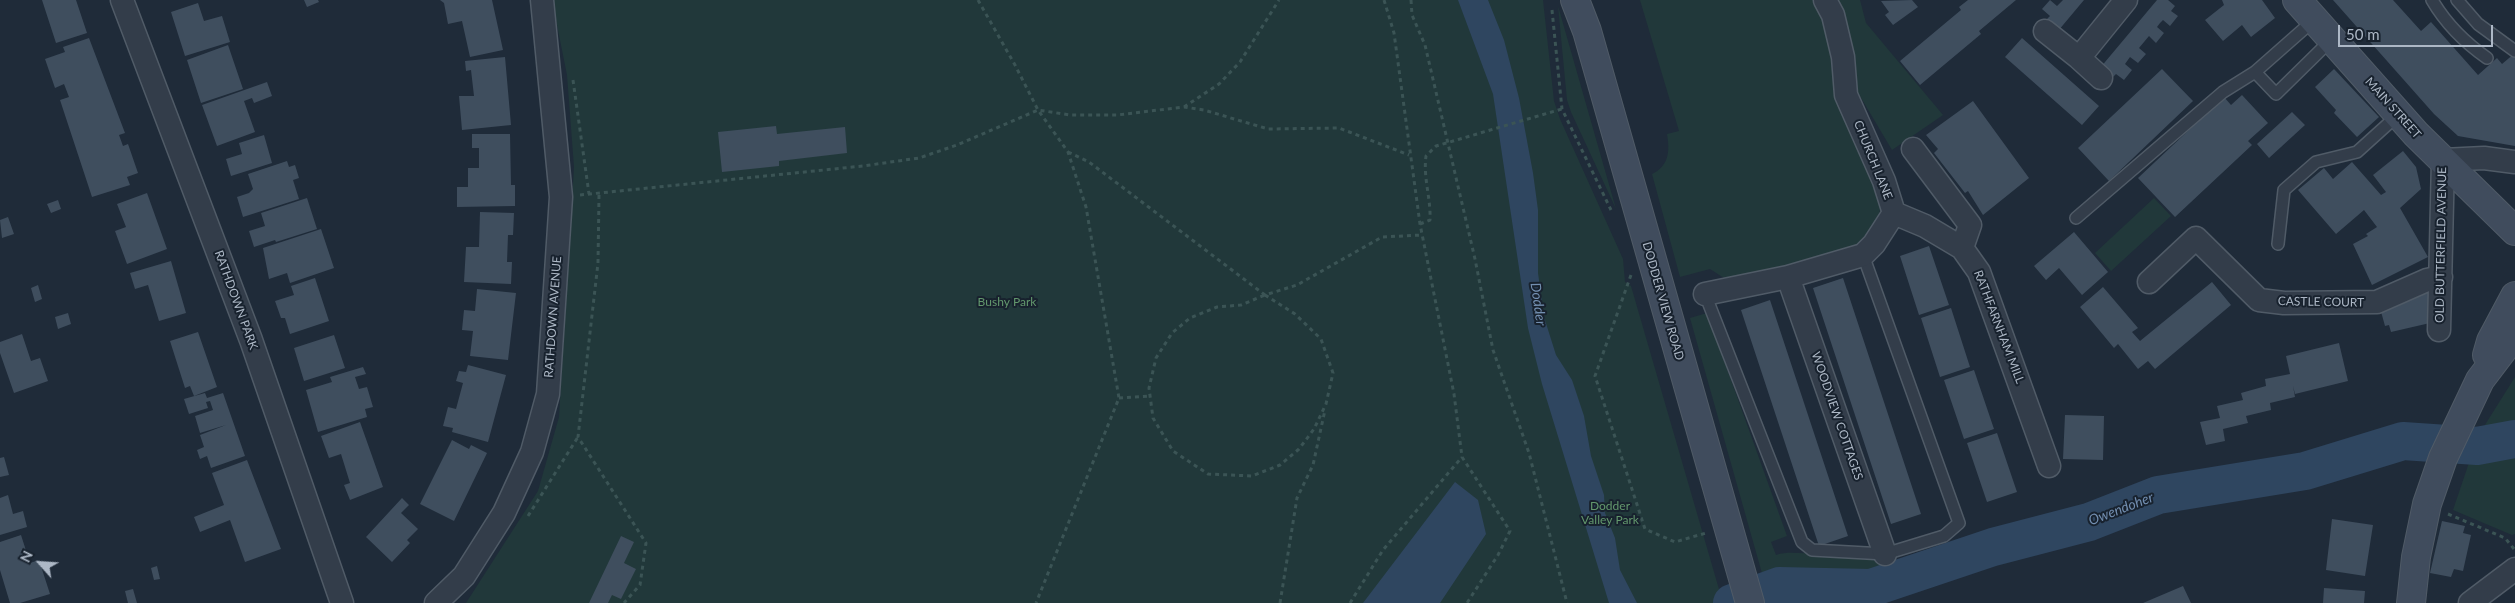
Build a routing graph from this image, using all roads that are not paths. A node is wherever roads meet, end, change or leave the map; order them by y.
1 (122, 0) edge
2 (542, 0) edge
3 (2126, 0) edge
4 (2432, 0) edge
5 (2457, 0) edge
6 (1563, 2) edge
7 (1830, 5) edge
8 (2305, 10) edge
9 (2045, 31) dead end
10 (2332, 40) junction
11 (2515, 50) edge
12 (2079, 58) junction
13 (2487, 58) dead end
14 (2255, 72) junction
15 (2101, 78) dead end
16 (2398, 115) junction
17 (1913, 149) dead end
18 (2443, 160) junction
19 (2515, 162) edge
20 (1894, 213) junction
21 (2076, 218) dead end
22 (2515, 232) edge
23 (2278, 244) dead end
24 (1962, 248) junction
25 (1863, 255) junction
26 (1788, 277) junction
27 (2441, 278) junction
28 (2149, 282) dead end
29 (1705, 294) joint
30 (2515, 296) edge
31 (2439, 330) dead end
32 (2515, 334) edge
33 (2480, 380) junction
34 (2049, 466) dead end
35 (1885, 554) junction
36 (2515, 569) edge
37 (1748, 595) edge
38 (342, 603) edge
39 (436, 603) edge
40 (2411, 603) edge
41 (2470, 603) edge

1 - 38 street, RATHDOWN PARK
2 - 39 street, RATHDOWN AVENUE
3 - 12 street
4 - 13 lane
5 - 11 lane
6 - 37 main road, DODDER VIEW ROAD
7 - 20 street, CHURCH LANE
8 - 10 main road, MAIN STREET
8 - 14 lane
9 - 12 street
10 - 14 lane
10 - 16 main road, MAIN STREET
12 - 15 street
14 - 21 lane
16 - 18 main road, MAIN STREET
16 - 23 lane
17 - 24 street
18 - 19 street
18 - 22 main road, MAIN STREET
18 - 27 street, OLD BUTTERFIELD AVENUE
20 - 24 street
20 - 25 street, CHURCH LANE
24 - 34 street, RATHFARNHAM MILL
25 - 26 street
25 - 35 lane
26 - 29 street
26 - 35 street, WOODVIEW COTTAGES
27 - 28 street, CASTLE COURT
27 - 31 street, OLD BUTTERFIELD AVENUE
29 - 35 lane
30 - 33 main road
32 - 33 main road
33 - 40 main road
36 - 41 street

